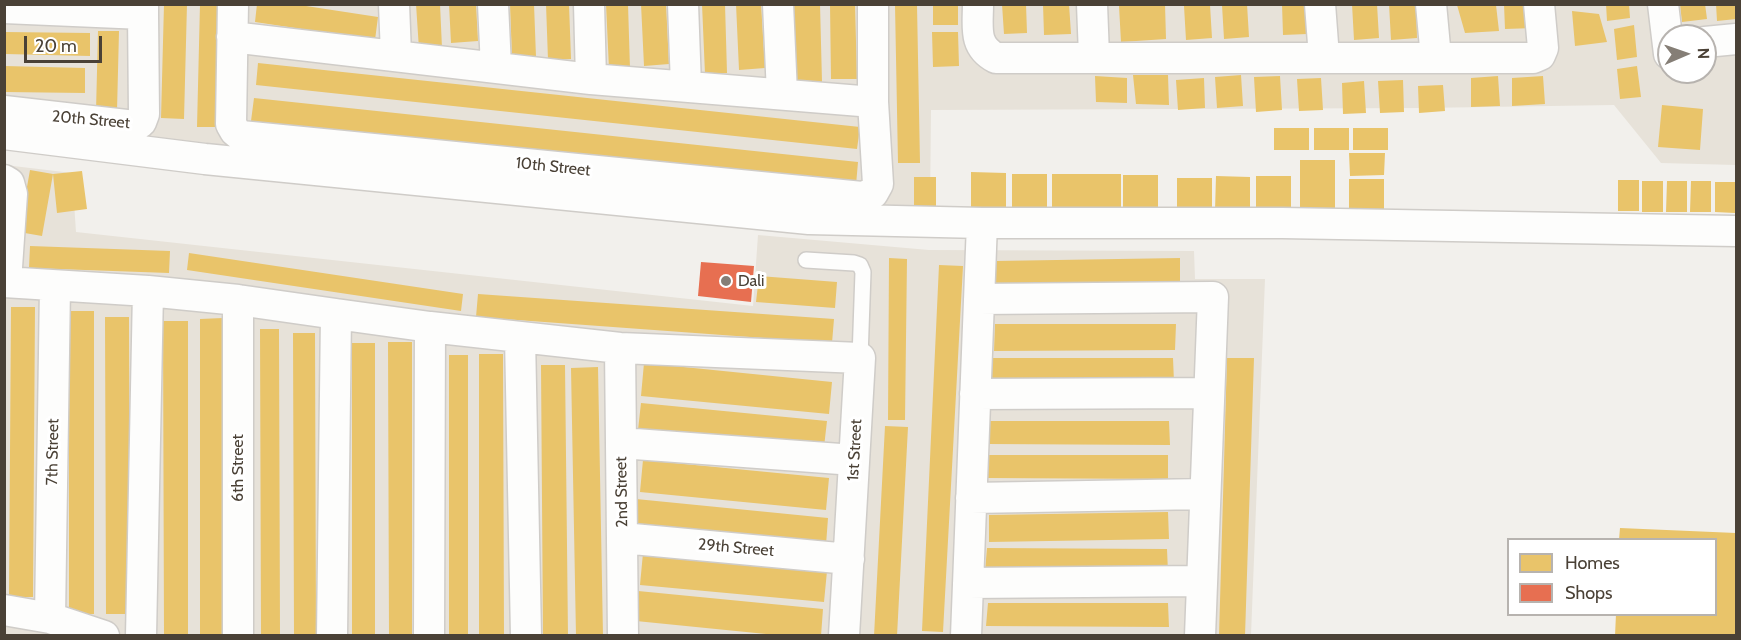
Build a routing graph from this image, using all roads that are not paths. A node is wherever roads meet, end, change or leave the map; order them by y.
1 (233, 4) edge
2 (394, 4) edge
3 (493, 4) edge
4 (589, 4) edge
5 (683, 4) edge
6 (778, 4) edge
7 (873, 4) edge
8 (978, 4) edge
9 (1092, 4) edge
10 (1320, 4) edge
11 (1431, 4) edge
12 (1539, 4) edge
13 (1663, 4) edge
14 (4, 8) edge
15 (143, 9) edge
16 (1666, 24) edge
17 (232, 37) junction
18 (1737, 39) edge
19 (1717, 41) edge
20 (396, 55) junction
21 (1094, 56) junction
22 (1324, 57) junction
23 (1436, 58) junction
24 (496, 67) junction
25 (591, 79) junction
26 (686, 86) junction
27 (782, 94) junction
28 (873, 102) junction
29 (4, 111) edge
30 (4, 134) edge
31 (4, 180) edge
32 (982, 224) junction
33 (1737, 231) edge
34 (806, 260) dead end
35 (5, 282) edge
36 (55, 286) junction
37 (148, 291) junction
38 (979, 299) junction
39 (238, 300) junction
40 (336, 314) junction
41 (429, 327) junction
42 (520, 337) junction
43 (620, 348) junction
44 (860, 358) junction
45 (1209, 393) junction
46 (975, 394) junction
47 (621, 443) junction
48 (855, 460) junction
49 (1205, 494) junction
50 (971, 498) junction
51 (622, 538) junction
52 (849, 559) junction
53 (1202, 581) junction
54 (968, 583) junction
55 (4, 610) edge
56 (50, 618) junction
57 (104, 636) edge
58 (141, 636) edge
59 (238, 636) edge
60 (332, 636) edge
61 (429, 636) edge
62 (526, 636) edge
63 (623, 636) edge
64 (844, 636) edge
65 (966, 636) edge
66 (1200, 636) edge

1 - 17 street
2 - 20 street
3 - 24 street
4 - 25 street
5 - 26 street
6 - 27 street
7 - 28 street
8 - 21 street
9 - 21 street
10 - 22 street
11 - 23 street
12 - 23 street
13 - 16 street
14 - 15 street
15 - 29 street, 20th Street
17 - 20 street
17 - 28 street, 10th Street
18 - 19 street
20 - 24 street
21 - 22 street
22 - 23 street
24 - 25 street
25 - 26 street
26 - 27 street
27 - 28 street
30 - 32 street
31 - 35 street
32 - 33 street
32 - 38 street
34 - 44 lane, 1st Street
35 - 36 street
36 - 37 street
36 - 56 street, 7th Street
37 - 39 street
37 - 58 street
38 - 45 street
38 - 46 street
39 - 40 street
39 - 59 street, 6th Street
40 - 41 street
40 - 60 street
41 - 42 street
41 - 61 street
42 - 43 street
42 - 62 street
43 - 44 street
43 - 47 street, 2nd Street
44 - 48 street, 1st Street
45 - 46 street
45 - 49 street
46 - 50 street
47 - 48 street
47 - 51 street, 2nd Street
48 - 52 street, 1st Street
49 - 50 street
49 - 53 street
50 - 54 street
51 - 52 street, 29th Street
51 - 63 street, 2nd Street
52 - 64 street, 1st Street
53 - 54 street
53 - 66 street
54 - 65 street
55 - 56 street
56 - 57 street

